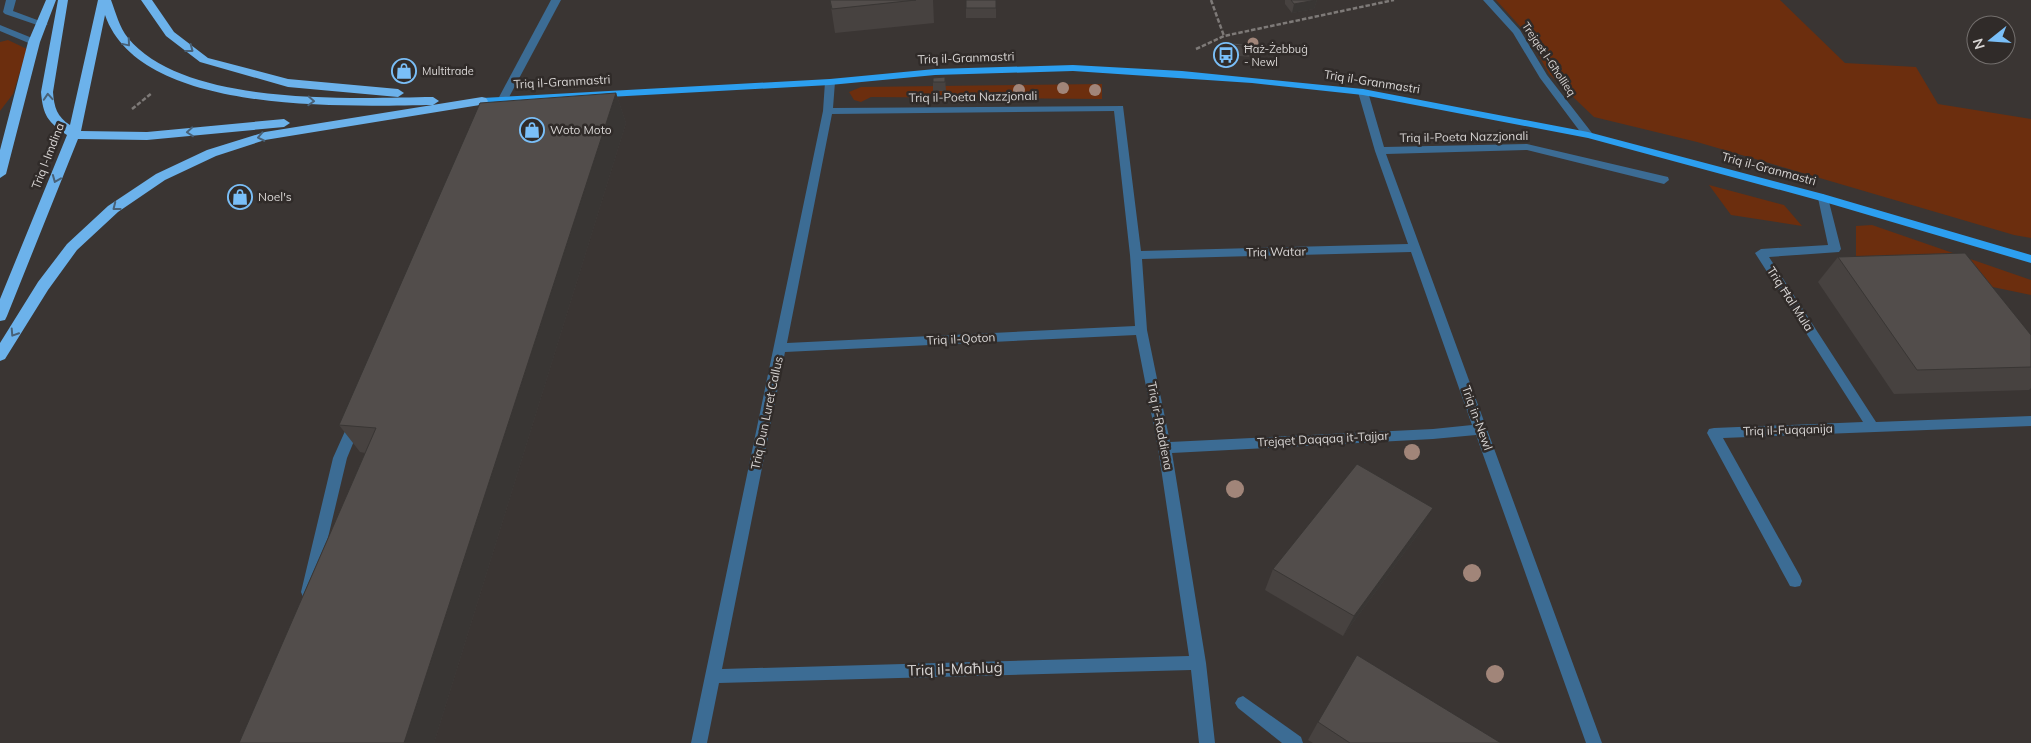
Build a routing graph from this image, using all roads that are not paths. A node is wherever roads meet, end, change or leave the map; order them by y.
1 (11, 0) edge
2 (52, 0) edge
3 (63, 0) edge
4 (105, 0) edge
5 (146, 0) edge
6 (556, 0) edge
7 (1488, 0) edge
8 (43, 24) junction
9 (0, 28) edge
10 (34, 42) junction
11 (830, 82) junction
12 (1363, 92) junction
13 (503, 99) junction
14 (482, 101) junction
15 (1119, 108) joint
16 (828, 111) junction
17 (495, 117) edge
18 (80, 135) junction
19 (1588, 135) junction
20 (1380, 151) junction
21 (0, 174) edge
22 (1664, 180) dead end
23 (1823, 198) junction
24 (1416, 248) junction
25 (1136, 255) junction
26 (2031, 259) edge
27 (0, 316) edge
28 (1141, 330) junction
29 (780, 348) junction
30 (0, 355) edge
31 (360, 413) edge
32 (2031, 421) edge
33 (1872, 426) junction
34 (1481, 429) junction
35 (1165, 448) junction
36 (1795, 581) dead end
37 (304, 604) edge
38 (1198, 662) junction
39 (712, 676) junction
40 (1243, 703) dead end
41 (1590, 740) edge
42 (699, 743) edge
43 (1207, 743) edge
44 (1295, 743) edge

1 - 8 street
2 - 8 highway
18 -> 3 highway
4 -> 14 highway
4 - 18 highway, Triq l-Imdina
5 -> 14 highway
6 - 13 street
7 - 19 street, Trejqet l-Għollieq
8 - 10 highway
9 - 10 street
10 - 21 highway
11 - 12 main road, Triq il-Granmastri
11 - 13 main road, Triq il-Granmastri
11 - 16 street, Triq Dun Luret Callus
12 - 19 main road, Triq il-Granmastri
12 - 20 street, Triq in-Newl
13 - 14 main road, Triq il-Granmastri
13 - 17 street
14 -> 18 highway
14 -> 30 highway
15 - 16 street, Triq il-Poeta Nazzjonali
15 - 25 street, Triq ir-Raddiena
16 - 29 street, Triq Dun Luret Callus
18 -> 27 highway, Triq l-Imdina
19 - 23 main road, Triq il-Granmastri
20 - 22 street, Triq il-Poeta Nazzjonali
20 - 24 street, Triq in-Newl
23 - 26 main road, Triq il-Granmastri
23 - 33 street, Triq Ħal Mula
24 - 25 street, Triq Watar
24 - 34 street, Triq in-Newl
25 - 28 street, Triq ir-Raddiena
28 - 29 street, Triq il-Qoton
28 - 35 street, Triq ir-Raddiena
29 - 39 street, Triq Dun Luret Callus
31 - 37 street
32 - 33 street, Triq il-Fuqqanija
33 - 36 street, Triq il-Fuqqanija
34 - 35 street, Trejqet Daqqaq it-Tajjar
34 - 41 street, Triq in-Newl
35 - 38 street, Triq ir-Raddiena
38 - 39 street, Triq il-Maħluġ
38 - 43 street, Triq ir-Raddiena
39 - 42 street, Triq Dun Luret Callus
40 - 44 street

